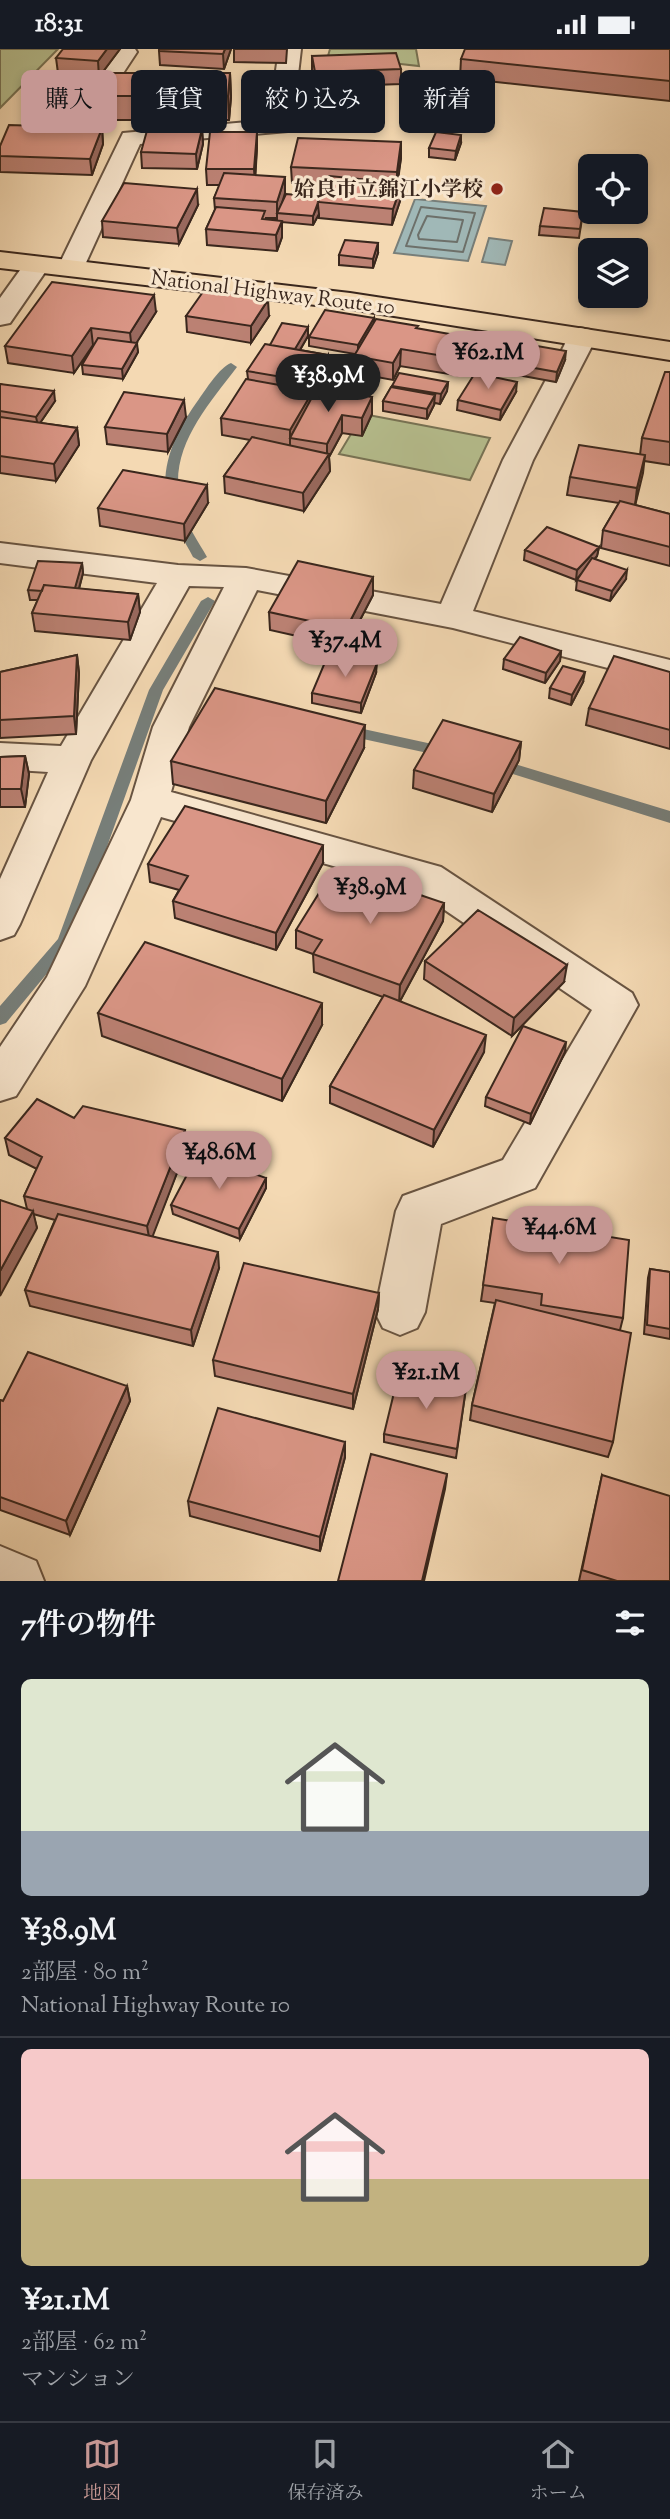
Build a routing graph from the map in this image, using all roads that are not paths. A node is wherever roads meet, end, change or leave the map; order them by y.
1 (123, 49) edge
2 (290, 49) edge
3 (113, 70) edge
4 (0, 260) edge
5 (37, 265) junction
6 (71, 267) junction
7 (0, 317) edge
8 (580, 336) junction
9 (670, 351) edge
10 (0, 554) edge
11 (178, 575) junction
12 (246, 578) junction
13 (453, 617) junction
14 (670, 671) edge
15 (0, 756) edge
16 (72, 760) junction
17 (150, 800) junction
18 (0, 924) edge
19 (0, 1083) edge
20 (400, 1312) dead end
21 (0, 1573) edge
22 (16, 1581) edge

1 - 3 street
2 - 6 street
4 - 5 highway, National Highway Route 10
5 - 6 highway, National Highway Route 10
5 - 7 street
6 - 8 highway, National Highway Route 10
8 - 9 highway, National Highway Route 10
8 - 13 street
10 - 11 street
11 - 12 street
11 - 16 street
12 - 13 street
12 - 17 street
13 - 14 street
15 - 16 street
16 - 18 street
17 - 19 street
17 - 20 street
21 - 22 street

